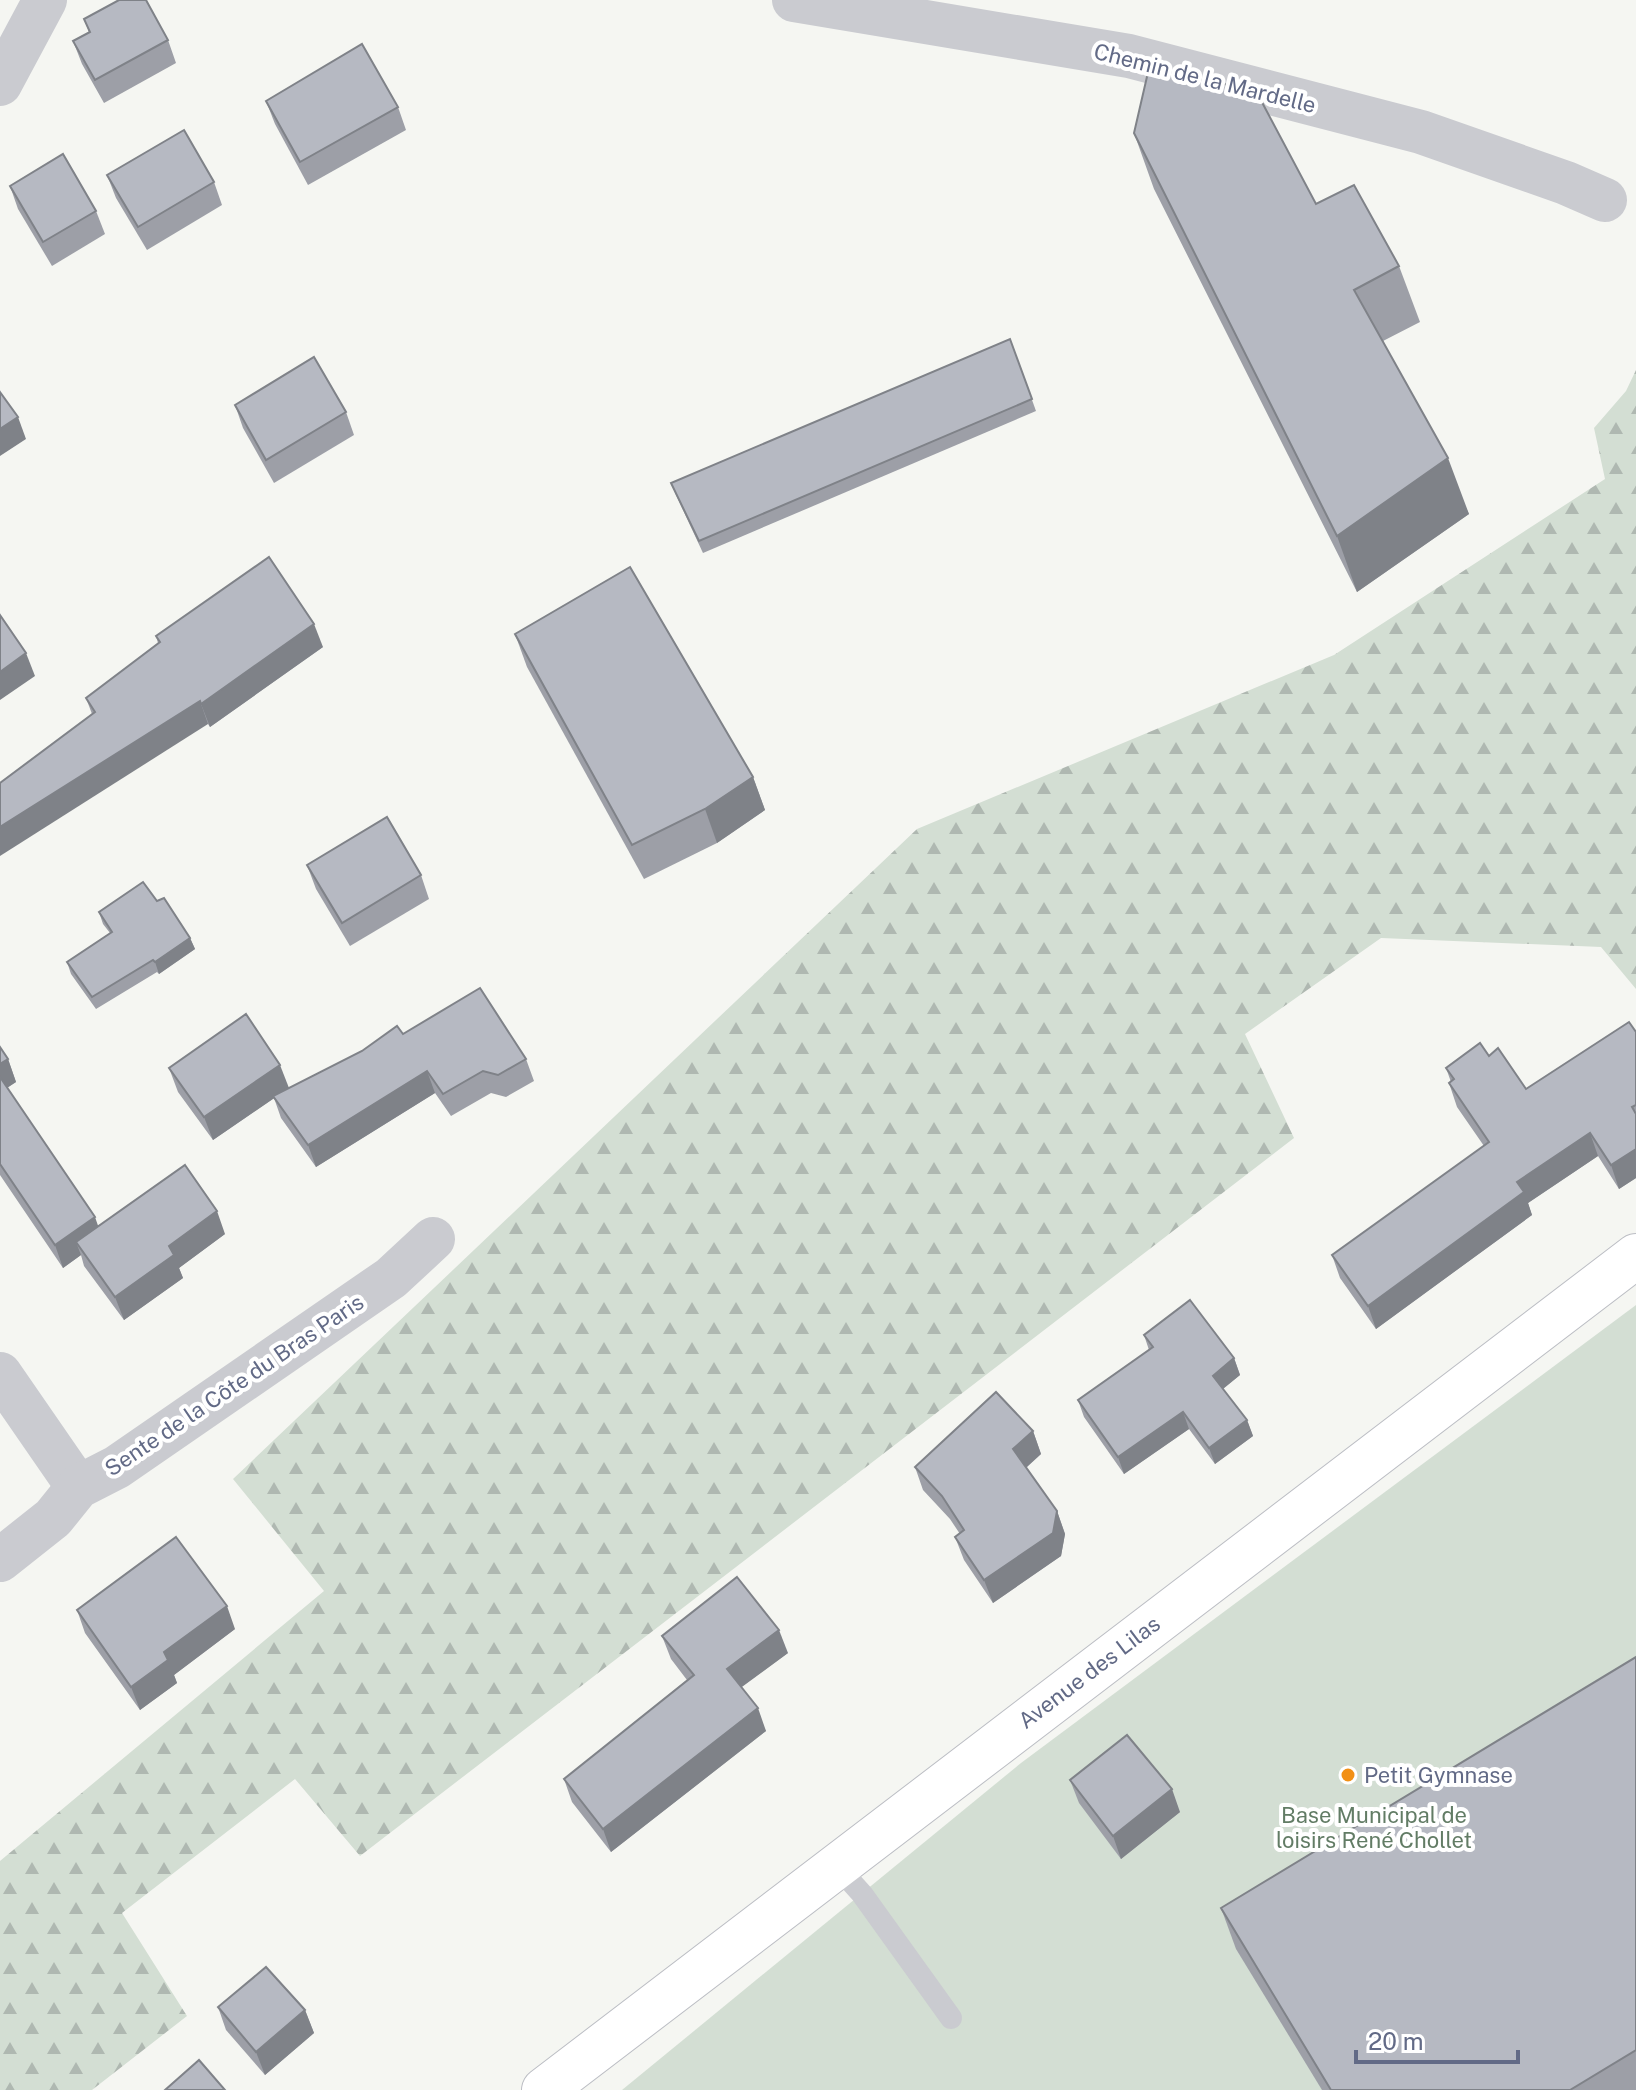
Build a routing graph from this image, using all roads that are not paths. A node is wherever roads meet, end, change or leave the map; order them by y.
1 (45, 0) edge
2 (794, 0) edge
3 (0, 84) edge
4 (1605, 200) dead end
5 (433, 1239) dead end
6 (1634, 1260) edge
7 (0, 1374) edge
8 (78, 1487) junction
9 (0, 1560) edge
10 (836, 1865) junction
11 (951, 2018) dead end
12 (544, 2090) edge

1 - 3 street
2 - 4 street, Chemin de la Mardelle
5 - 8 street, Sente de la Côte du Bras Paris
6 - 10 street, Avenue des Lilas
7 - 8 street
8 - 9 street, Sente de la Côte du Bras Paris
10 - 11 lane
10 - 12 street, Avenue des Lilas

